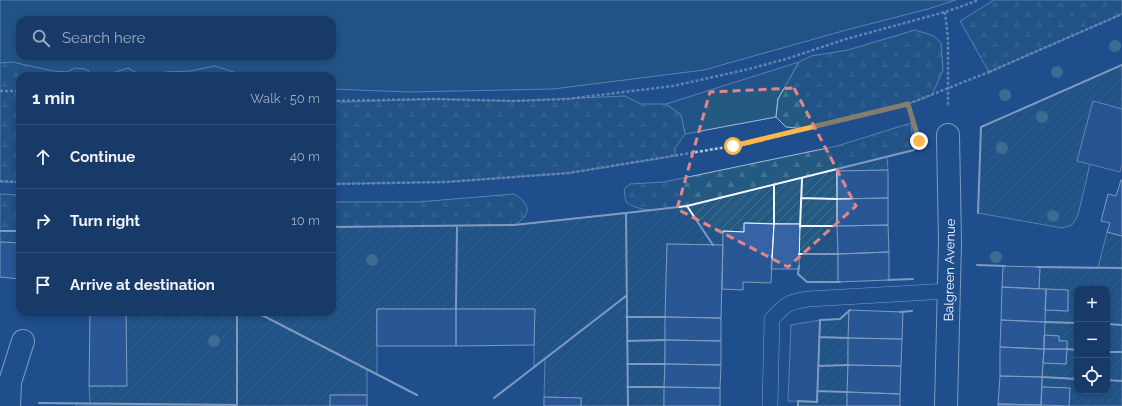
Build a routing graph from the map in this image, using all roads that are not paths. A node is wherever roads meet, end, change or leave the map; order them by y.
1 (948, 135) road end
2 (949, 291) junction
3 (23, 341) dead end
4 (9, 406) edge
5 (770, 406) edge
6 (946, 406) edge

1 - 2 street, Balgreen Avenue
2 - 5 lane
2 - 6 street, Balgreen Avenue
3 - 4 street

